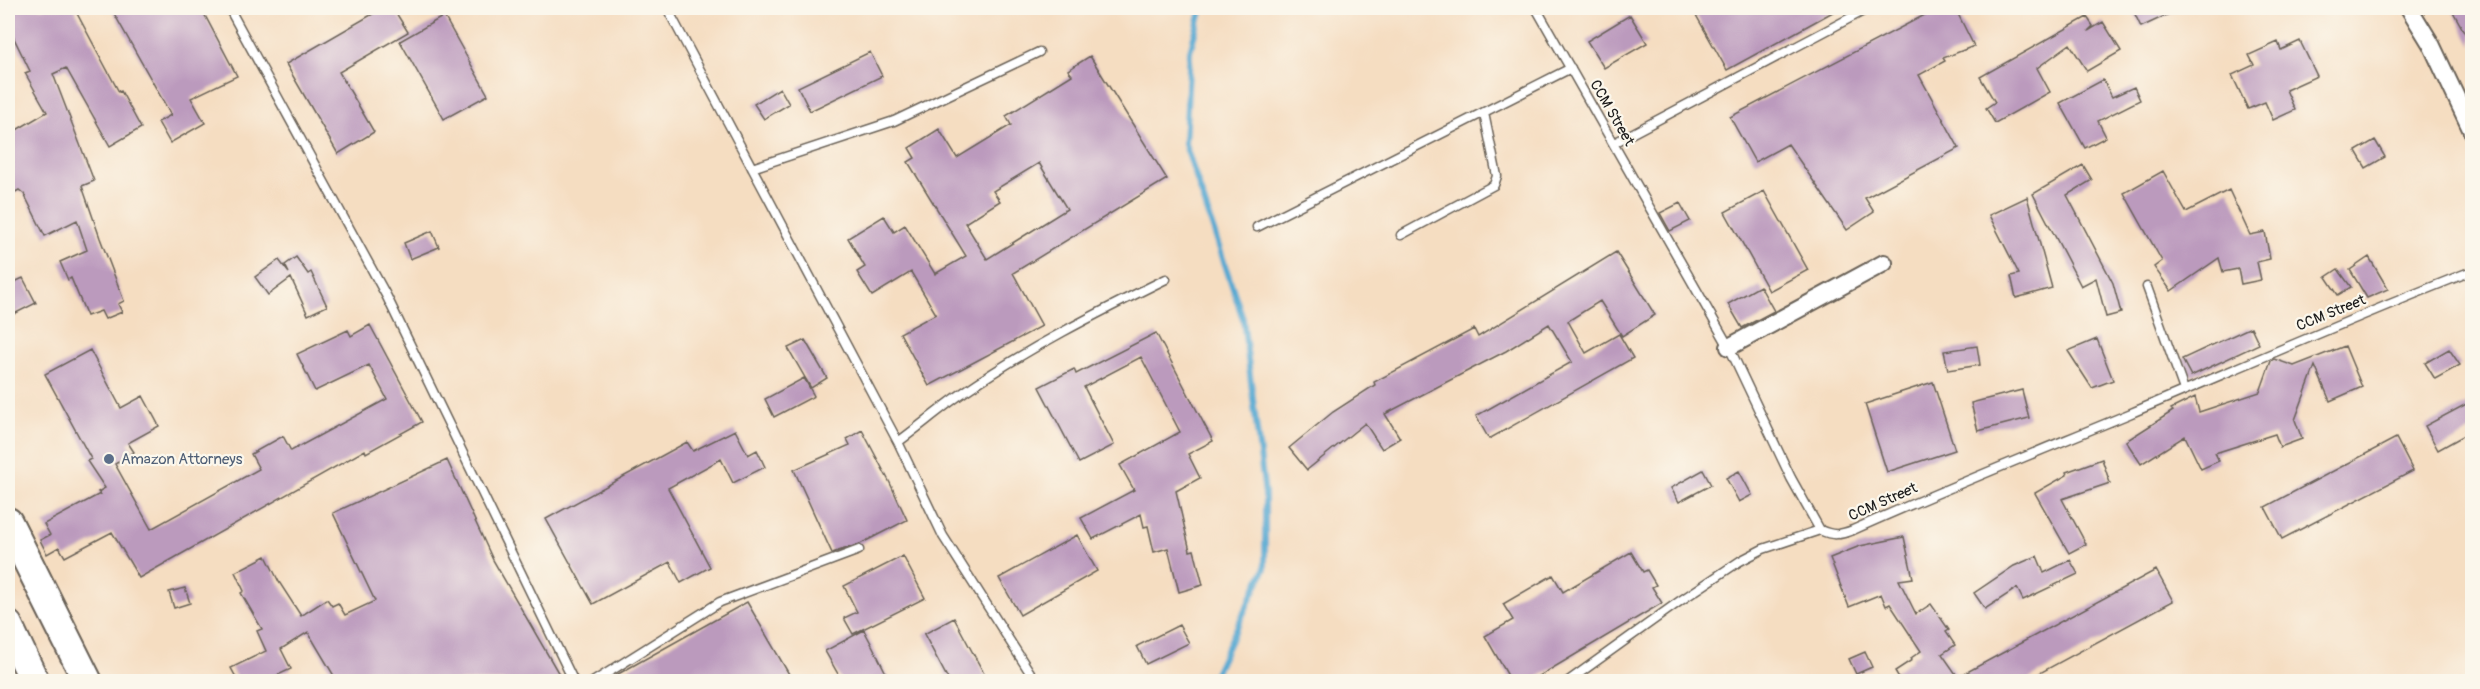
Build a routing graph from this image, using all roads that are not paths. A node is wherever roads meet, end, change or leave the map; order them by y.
1 (230, 8) edge
2 (667, 8) edge
3 (1536, 8) edge
4 (1869, 8) edge
5 (2409, 8) edge
6 (1039, 52) dead end
7 (1571, 69) junction
8 (1484, 113) junction
9 (2472, 131) edge
10 (1614, 143) junction
11 (752, 168) junction
12 (1257, 226) dead end
13 (1401, 235) dead end
14 (1884, 263) dead end
15 (2472, 271) edge
16 (1166, 279) dead end
17 (2147, 288) dead end
18 (1729, 347) junction
19 (2184, 390) junction
20 (898, 442) junction
21 (8, 522) edge
22 (1820, 530) junction
23 (859, 550) dead end
24 (8, 625) edge
25 (36, 681) edge
26 (88, 681) edge
27 (574, 681) edge
28 (593, 681) edge
29 (1036, 681) edge
30 (1567, 681) edge

1 - 27 lane
2 - 11 lane
3 - 7 lane, CCM Street
4 - 10 lane
5 - 9 street
6 - 11 lane
7 - 8 lane
7 - 10 lane, CCM Street
8 - 12 lane
8 - 13 lane
10 - 18 lane, CCM Street
11 - 20 lane
14 - 18 street
15 - 19 lane, CCM Street
16 - 20 lane
17 - 19 lane
18 - 22 lane, CCM Street
19 - 22 lane, CCM Street
20 - 29 lane
21 - 26 highway
22 - 30 lane
23 - 28 lane
24 - 25 highway

